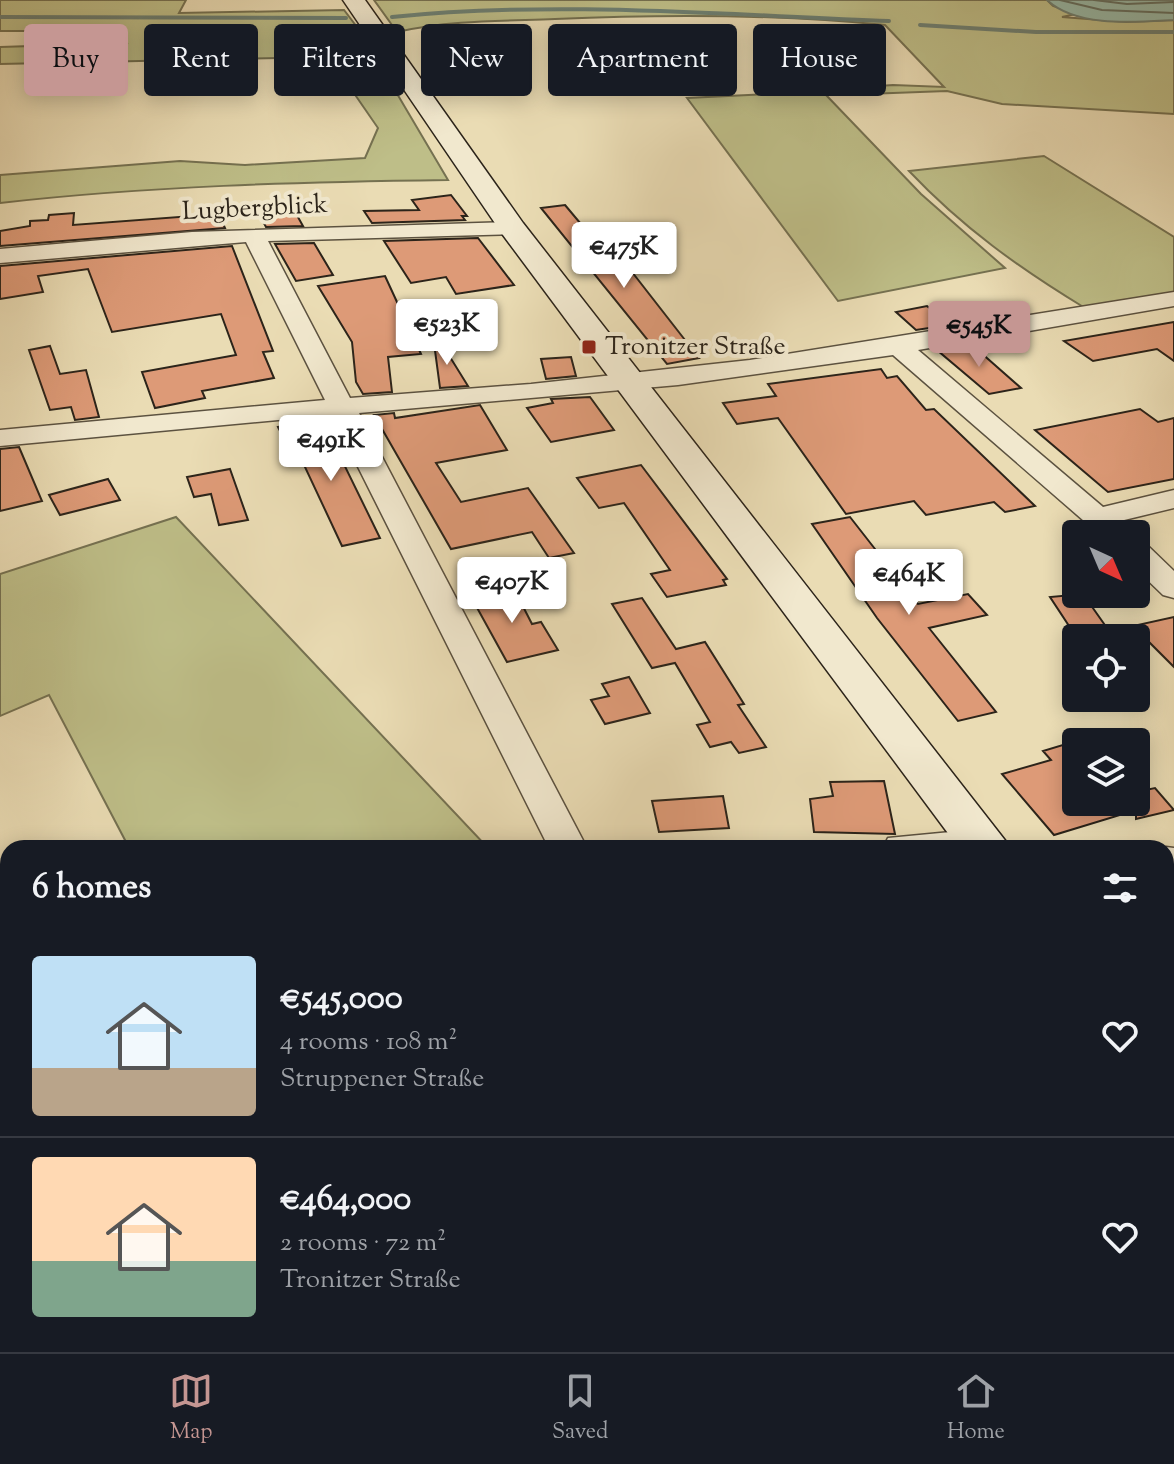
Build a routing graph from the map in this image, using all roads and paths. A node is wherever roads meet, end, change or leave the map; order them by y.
1 (360, 8) edge
2 (513, 229) junction
3 (254, 236) junction
4 (0, 256) edge
5 (1174, 299) edge
6 (900, 348) junction
7 (630, 383) junction
8 (338, 405) junction
9 (0, 438) edge
10 (1174, 499) edge
11 (1101, 520) edge
12 (1120, 520) edge
13 (1150, 565) edge
14 (1174, 588) edge
15 (564, 840) edge
16 (980, 840) edge

1 - 2 street
2 - 3 street, Lugbergblick
2 - 7 street
3 - 4 street, Lugbergblick
3 - 8 street
5 - 6 street
6 - 7 street
6 - 11 street
7 - 8 street
7 - 16 street
8 - 9 street
8 - 15 street
10 - 12 street
13 - 14 street

